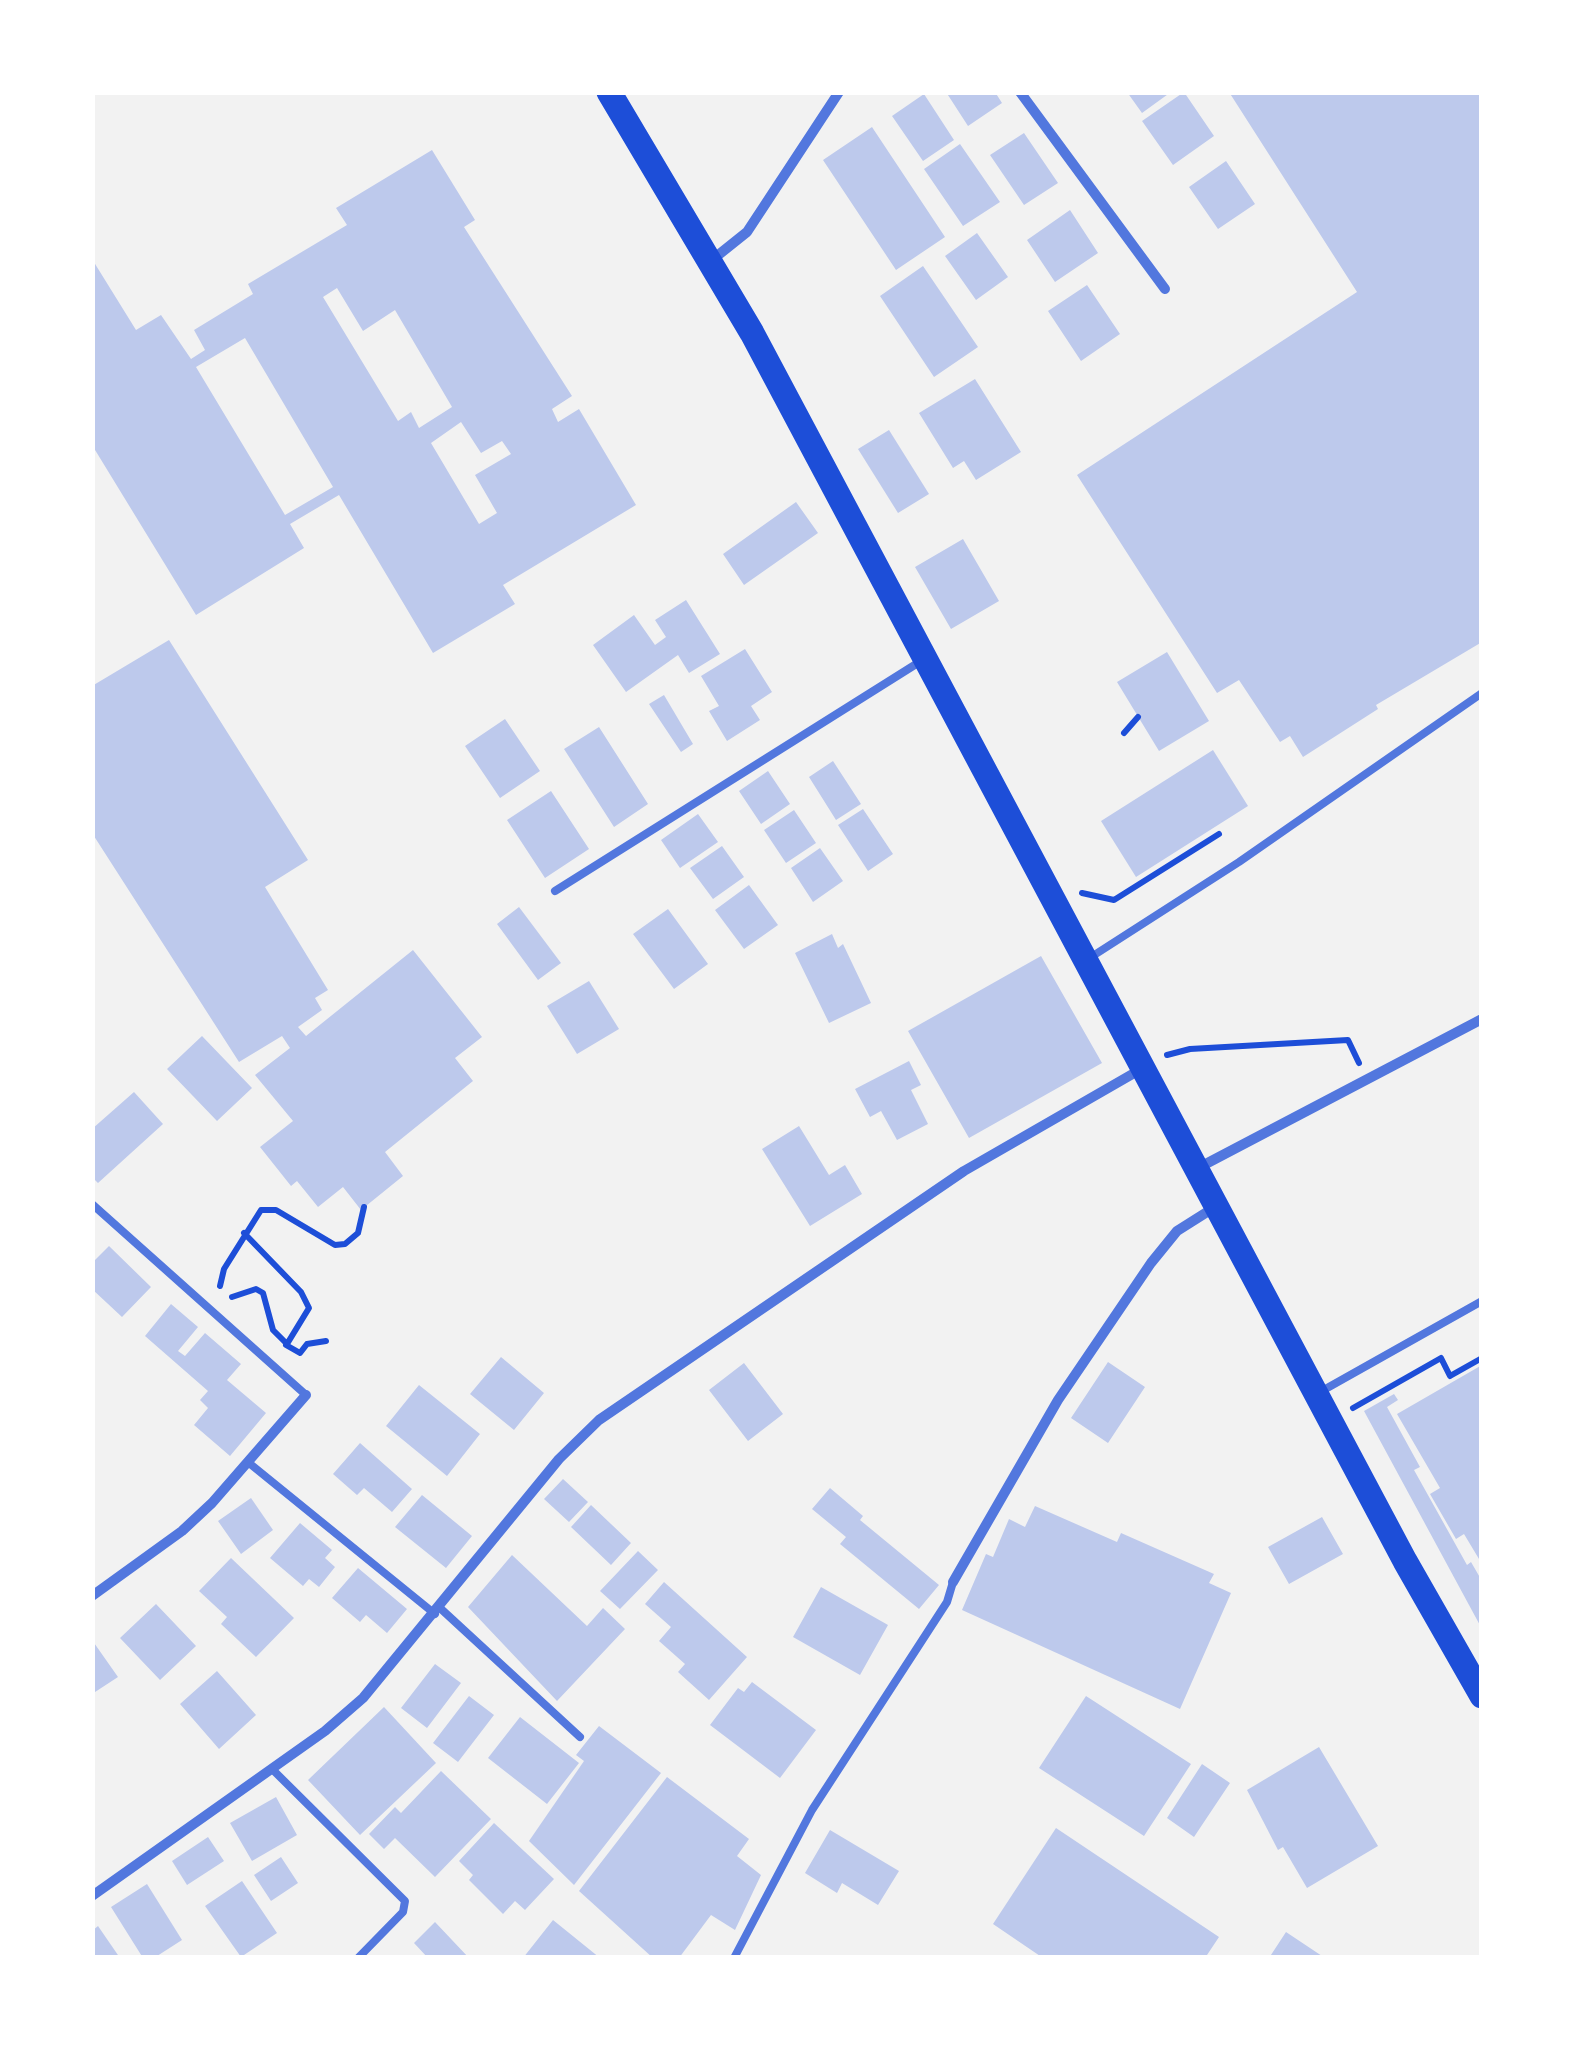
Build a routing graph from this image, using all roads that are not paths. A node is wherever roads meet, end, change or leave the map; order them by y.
1 (608, 92) edge
2 (840, 92) edge
3 (1020, 92) edge
4 (711, 261) junction
5 (1164, 288) dead end
6 (925, 658) junction
7 (1482, 693) edge
8 (555, 891) dead end
9 (1086, 960) junction
10 (1482, 1019) edge
11 (1143, 1068) junction
12 (1197, 1169) junction
13 (92, 1204) edge
14 (1216, 1206) junction
15 (1482, 1301) edge
16 (1316, 1394) junction
17 (306, 1395) joint
18 (249, 1463) junction
19 (954, 1582) joint
20 (92, 1596) edge
21 (438, 1611) junction
22 (1482, 1696) edge
23 (580, 1737) dead end
24 (272, 1769) junction
25 (92, 1896) edge
26 (358, 1958) edge
27 (734, 1958) edge

1 - 4 main road
2 - 4 street
3 - 5 street
4 - 6 main road
6 - 8 lane
6 - 9 main road
7 - 9 lane
9 - 11 main road
10 - 12 street
11 - 12 main road
11 - 21 street
12 - 14 main road
13 - 17 lane
14 - 16 main road
14 - 19 street
15 - 16 lane
16 - 22 main road
17 - 18 street
18 - 20 street
18 - 21 lane
19 - 27 lane
21 - 23 lane
21 - 24 street
24 - 25 street
24 - 26 lane

